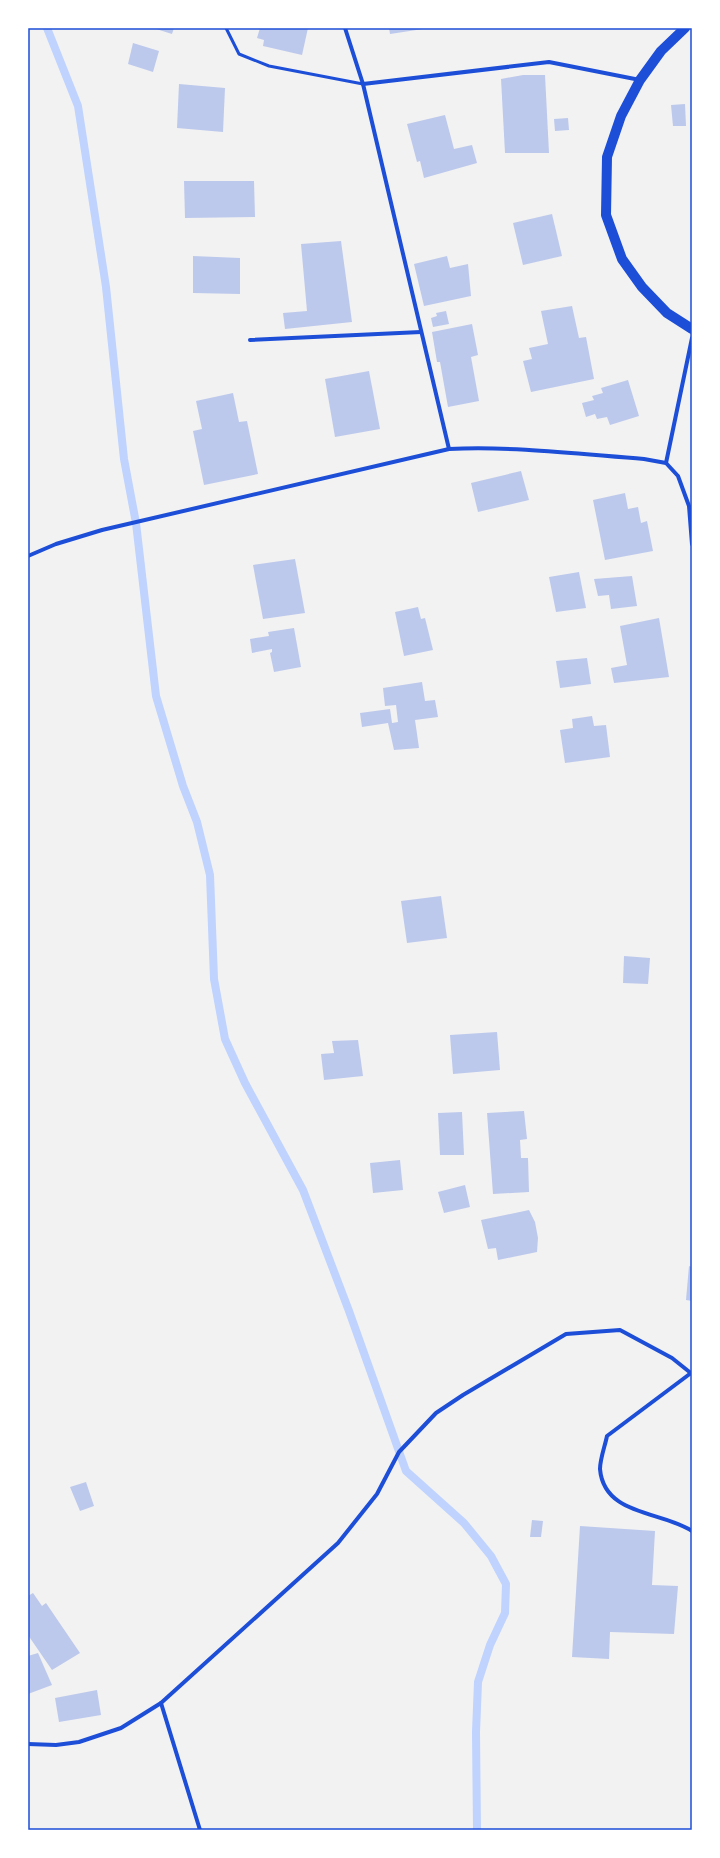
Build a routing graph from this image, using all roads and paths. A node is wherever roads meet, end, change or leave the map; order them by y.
1 (226, 28) edge
2 (345, 28) edge
3 (685, 28) edge
4 (640, 80) junction
5 (363, 84) junction
6 (692, 329) edge
7 (421, 332) junction
8 (692, 338) edge
9 (250, 340) dead end
10 (449, 449) junction
11 (666, 462) junction
12 (692, 544) edge
13 (28, 556) edge
14 (691, 1373) edge
15 (692, 1531) edge
16 (161, 1703) junction
17 (28, 1744) edge
18 (200, 1830) edge

1 - 5 lane
2 - 5 street
3 - 4 main road
4 - 5 street
4 - 6 main road
5 - 7 street
7 - 9 street
7 - 10 street
8 - 11 street
10 - 11 street
10 - 13 street
11 - 12 street
14 - 15 street
14 - 16 street
16 - 17 street
16 - 18 street

